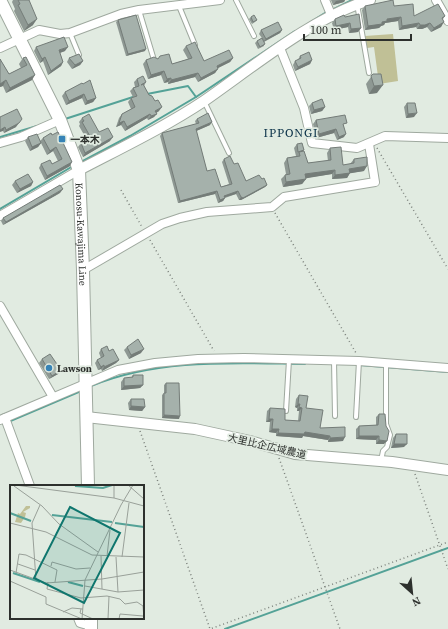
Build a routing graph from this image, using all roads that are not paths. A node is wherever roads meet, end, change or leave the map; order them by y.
1 (0, 0) edge
2 (220, 0) edge
3 (236, 0) edge
4 (325, 0) edge
5 (370, 0) edge
6 (436, 0) edge
7 (357, 4) junction
8 (179, 6) junction
9 (139, 10) junction
10 (332, 17) junction
11 (448, 21) edge
12 (70, 32) junction
13 (254, 36) dead end
14 (19, 39) junction
15 (195, 45) edge
16 (0, 48) edge
17 (280, 48) junction
18 (79, 55) edge
19 (154, 60) edge
20 (369, 73) dead end
21 (204, 100) junction
22 (60, 120) junction
23 (448, 138) edge
24 (0, 143) edge
25 (371, 143) junction
26 (228, 153) dead end
27 (79, 170) junction
28 (0, 216) edge
29 (83, 270) junction
30 (0, 306) edge
31 (289, 359) junction
32 (334, 360) junction
33 (359, 360) junction
34 (386, 363) junction
35 (448, 368) edge
36 (86, 385) junction
37 (53, 397) junction
38 (286, 412) edge
39 (335, 416) dead end
40 (86, 417) junction
41 (356, 417) dead end
42 (2, 419) edge
43 (381, 462) junction
44 (448, 470) edge
45 (30, 485) edge
46 (88, 485) edge
47 (78, 619) edge
48 (91, 624) edge

1 - 14 main road, Konosu-Kawajima Line
2 - 8 street
3 - 13 lane
4 - 10 street
5 - 7 street
6 - 11 street
7 - 10 street
7 - 20 lane
8 - 9 street
8 - 15 lane
9 - 12 street
9 - 19 lane
10 - 17 street
12 - 14 street
12 - 18 lane
14 - 16 street
14 - 22 main road, Konosu-Kawajima Line
17 - 21 street
17 - 25 street
21 - 26 lane
21 - 27 street
22 - 24 street
22 - 27 main road, Konosu-Kawajima Line
23 - 25 street
25 - 29 street
27 - 28 street
27 - 29 main road, Konosu-Kawajima Line
29 - 36 main road, Konosu-Kawajima Line
30 - 37 street
31 - 32 street
31 - 36 street
31 - 38 lane
32 - 33 street
32 - 39 lane
33 - 34 street
33 - 41 lane
34 - 35 street
34 - 43 lane
36 - 37 street
36 - 40 main road, Konosu-Kawajima Line
37 - 42 street
40 - 43 street, 大里比企広域農道
40 - 46 main road, Konosu-Kawajima Line
42 - 45 street
43 - 44 street, 大里比企広域農道
47 - 48 street

